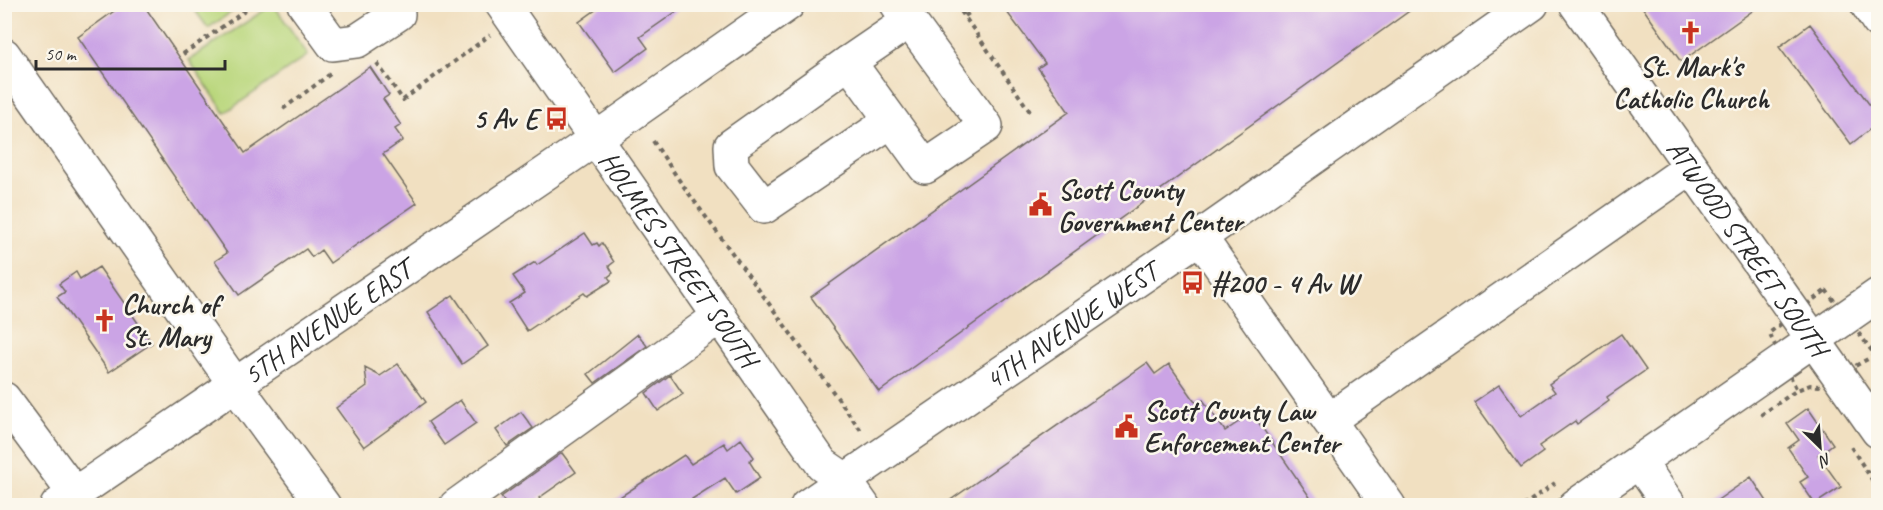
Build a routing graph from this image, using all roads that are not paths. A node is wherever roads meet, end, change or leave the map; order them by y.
1 (304, 4) edge
2 (397, 4) edge
3 (788, 4) edge
4 (1532, 4) edge
5 (1576, 4) edge
6 (1867, 4) edge
7 (508, 13) edge
8 (903, 13) edge
9 (1878, 21) edge
10 (4, 55) edge
11 (849, 63) junction
12 (891, 121) junction
13 (597, 138) junction
14 (1690, 168) junction
15 (1200, 237) junction
16 (1878, 295) edge
17 (720, 316) junction
18 (1813, 339) junction
19 (234, 383) junction
20 (4, 399) edge
21 (1329, 420) junction
22 (1878, 431) edge
23 (1638, 462) junction
24 (844, 479) junction
25 (65, 500) edge
26 (1588, 502) edge
27 (324, 506) edge
28 (456, 506) edge
29 (807, 506) edge
30 (863, 506) edge
31 (1389, 506) edge
32 (1670, 506) edge

1 - 2 street
3 - 13 street, 5TH AVENUE EAST
4 - 15 street, 4TH AVENUE WEST
5 - 14 street, ATWOOD STREET SOUTH
6 - 9 street
7 - 13 street, HOLMES STREET SOUTH
8 - 11 street
8 - 12 street
10 - 19 street
11 - 12 street
11 - 12 street
13 - 17 street, HOLMES STREET SOUTH
13 - 19 street, 5TH AVENUE EAST
14 - 18 street, ATWOOD STREET SOUTH
14 - 21 street
15 - 21 street
15 - 24 street, 4TH AVENUE WEST
16 - 18 street
17 - 24 street, HOLMES STREET SOUTH
17 - 28 street
18 - 22 street, ATWOOD STREET SOUTH
18 - 23 street
19 - 25 street, 5TH AVENUE EAST
19 - 27 street
20 - 25 street
21 - 31 street
23 - 26 street
23 - 32 street
24 - 29 street, 4TH AVENUE WEST
24 - 30 street, HOLMES STREET SOUTH

